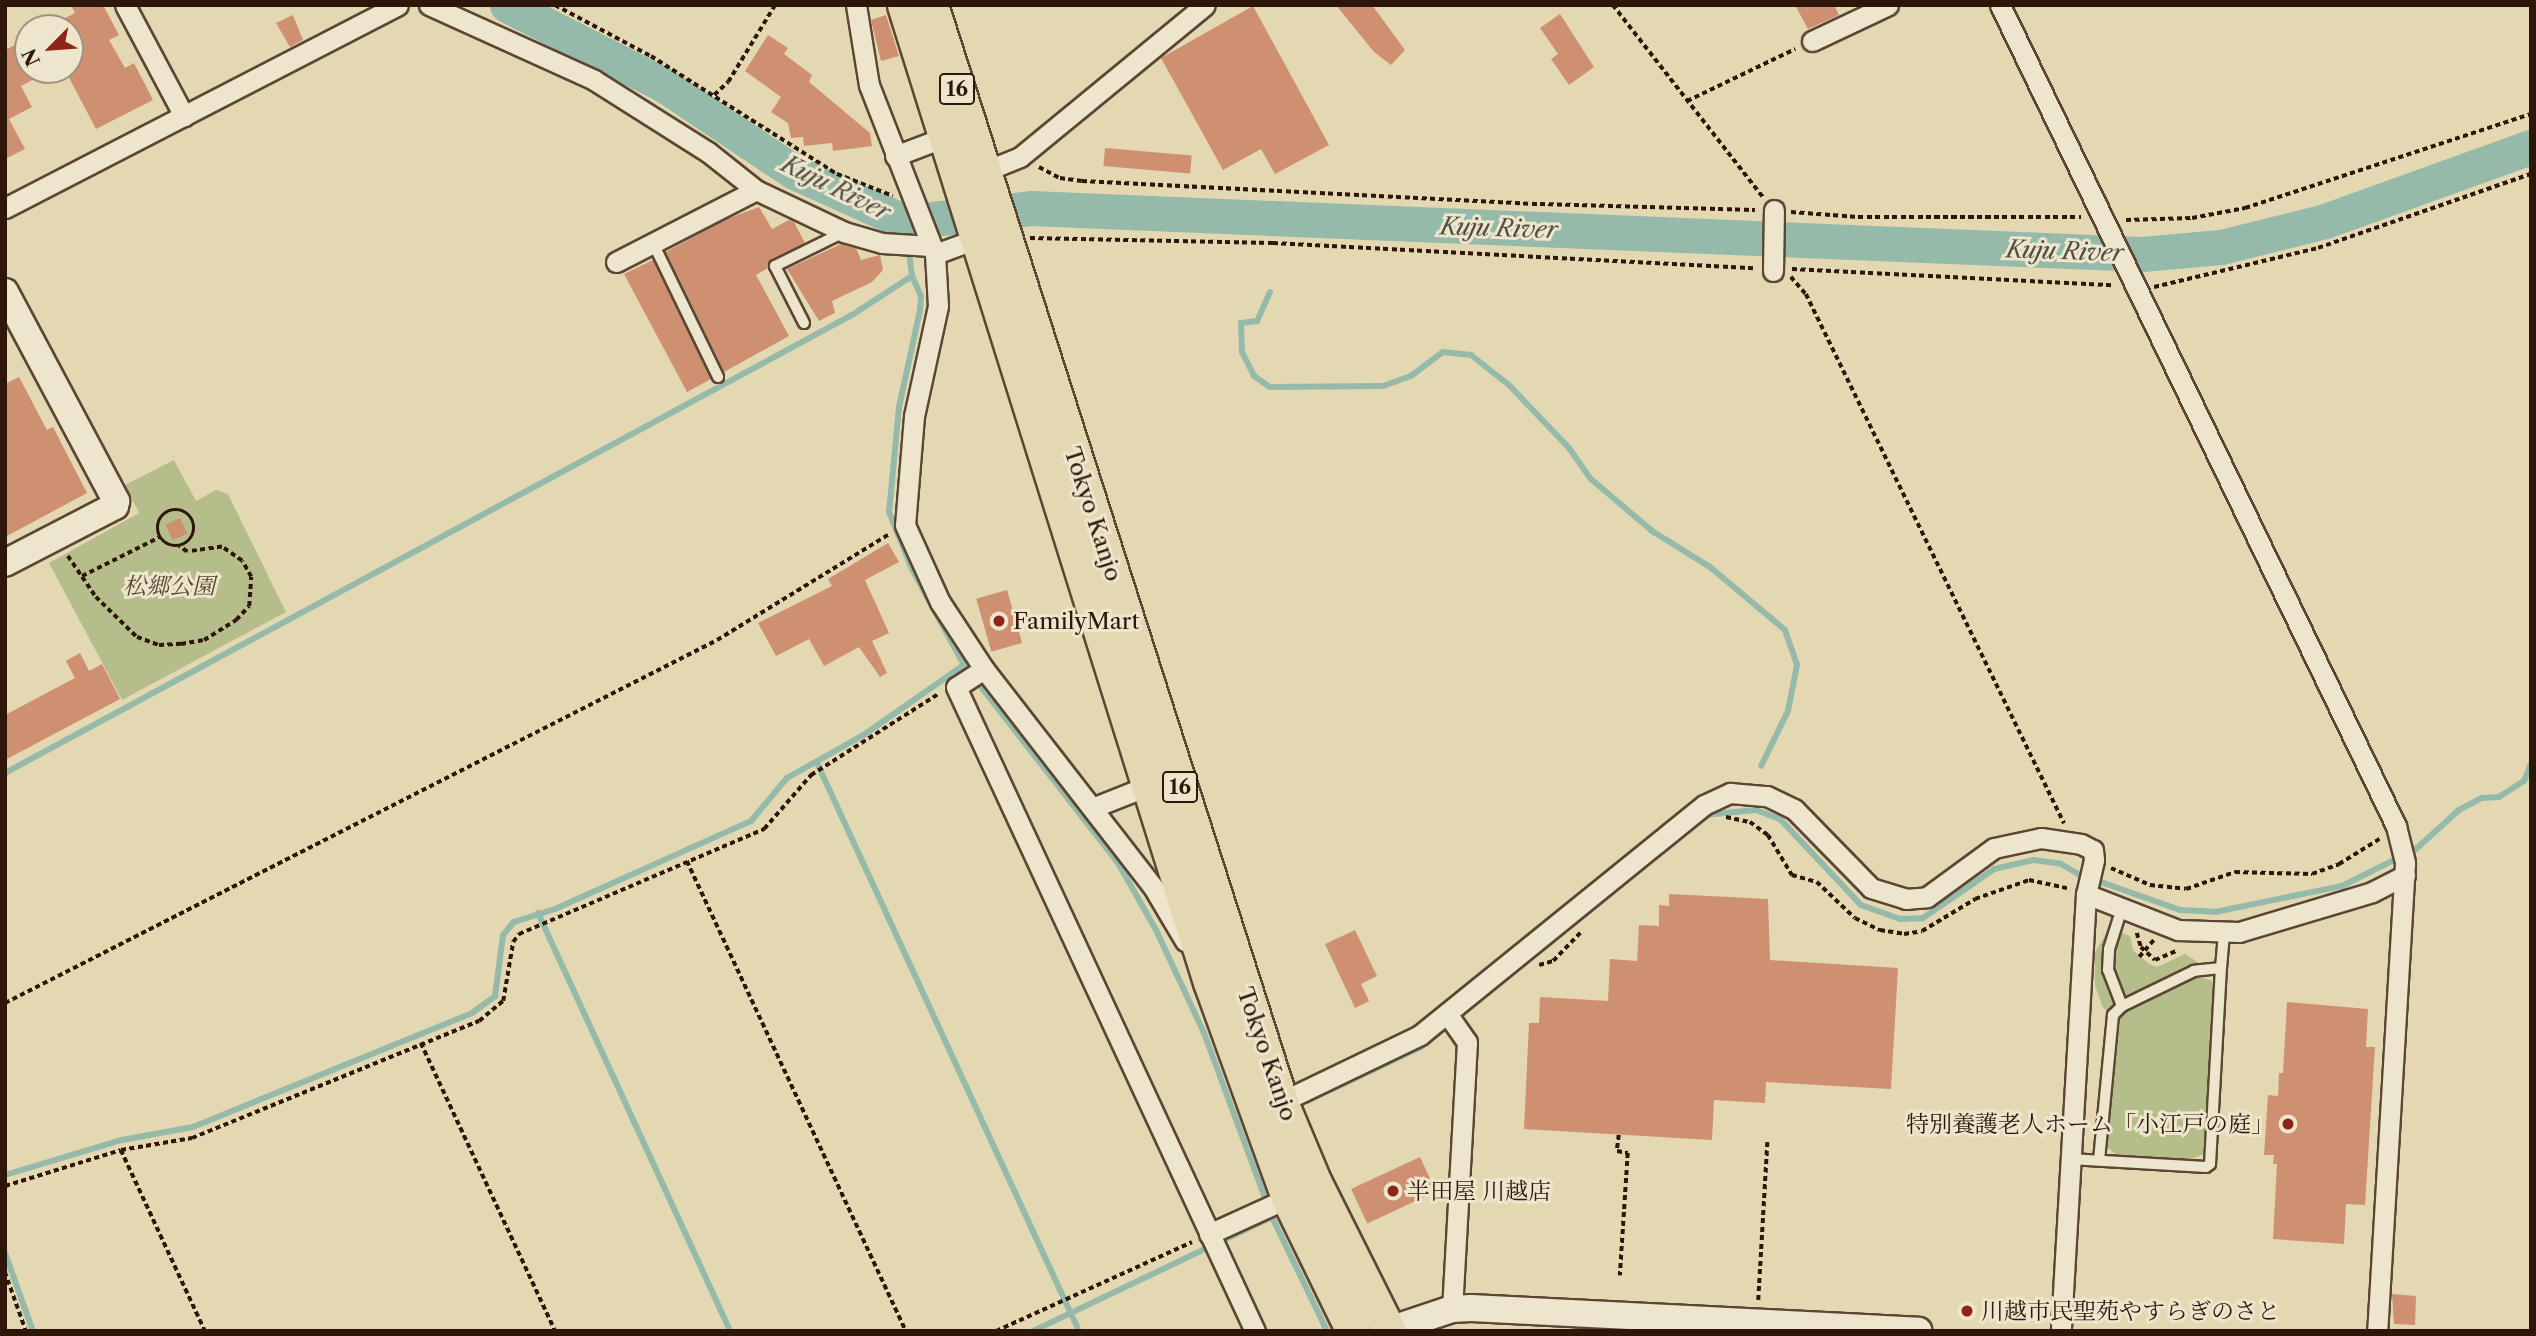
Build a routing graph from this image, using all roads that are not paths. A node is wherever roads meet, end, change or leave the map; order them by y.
1 (125, 5) edge
2 (398, 5) edge
3 (429, 5) edge
4 (856, 5) edge
5 (904, 5) edge
6 (931, 5) edge
7 (1205, 5) edge
8 (1888, 5) edge
9 (2000, 5) edge
10 (1812, 41) road end
11 (184, 116) junction
12 (945, 137) junction
13 (895, 156) junction
14 (983, 172) junction
15 (756, 190) junction
16 (5, 208) edge
17 (1774, 210) road end
18 (844, 232) junction
19 (989, 236) junction
20 (653, 243) junction
21 (933, 250) junction
22 (616, 262) dead end
23 (1773, 271) road end
24 (5, 292) edge
25 (804, 323) dead end
26 (718, 377) dead end
27 (5, 563) edge
28 (984, 669) junction
29 (1150, 785) junction
30 (1092, 808) junction
31 (2405, 869) junction
32 (2090, 878) junction
33 (2122, 908) junction
34 (2224, 933) junction
35 (2221, 968) junction
36 (1210, 982) junction
37 (2122, 1006) junction
38 (1452, 1021) junction
39 (1281, 1102) junction
40 (2070, 1159) junction
41 (2099, 1160) junction
42 (1288, 1198) junction
43 (1209, 1234) junction
44 (1452, 1309) junction
45 (1388, 1330) edge
46 (1255, 1331) edge
47 (1353, 1331) edge
48 (1918, 1331) edge
49 (2061, 1331) edge
50 (2377, 1331) edge

1 - 11 street
2 - 11 street
3 - 15 street
4 - 13 street
5 - 12 highway, Tokyo Kanjo / 16
6 - 14 highway, Tokyo Kanjo / 16
7 - 14 street
8 - 10 street
9 - 31 street
11 - 16 street
12 - 13 street
12 - 19 highway, Tokyo Kanjo / 16
13 - 21 street
14 - 19 highway, Tokyo Kanjo / 16
15 - 18 street
15 - 20 street
17 - 23 street
18 - 21 street
18 - 25 lane
19 - 21 street
19 - 29 highway, Tokyo Kanjo / 16
19 - 39 highway, Tokyo Kanjo / 16
20 - 22 street
20 - 26 lane
21 - 28 street
24 - 27 street
28 - 30 street
28 - 43 street
29 - 30 street
29 - 36 highway, Tokyo Kanjo / 16
30 - 36 street
31 - 34 street
31 - 50 street
32 - 33 street
32 - 38 street
32 - 40 street
33 - 34 street
33 - 37 lane
34 - 35 lane
35 - 37 lane
35 - 41 lane
36 - 42 highway, Tokyo Kanjo / 16
37 - 41 lane
38 - 39 street
38 - 44 street
39 - 45 highway, Tokyo Kanjo / 16
40 - 41 lane
40 - 49 street
42 - 43 street
42 - 47 highway, Tokyo Kanjo / 16
43 - 46 street
44 - 45 street
44 - 48 street

